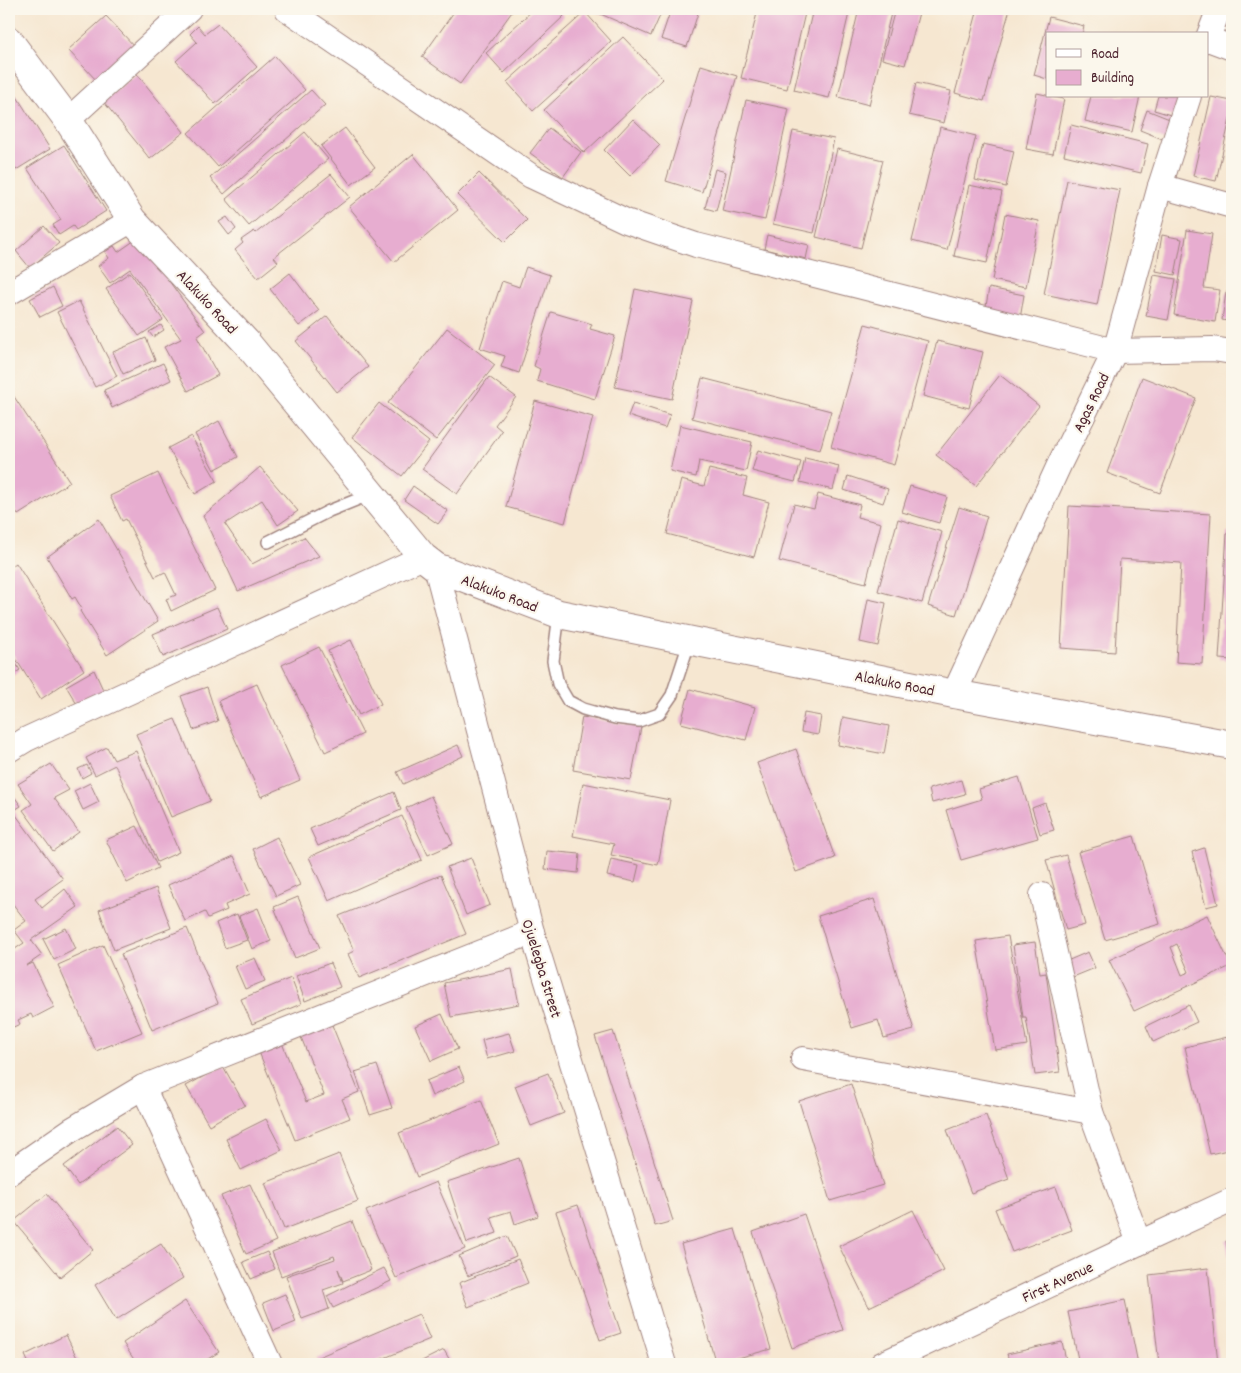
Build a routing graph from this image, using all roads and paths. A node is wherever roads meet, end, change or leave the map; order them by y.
1 (189, 9) edge
2 (287, 9) edge
3 (1211, 10) edge
4 (1208, 32) edge
5 (1208, 39) edge
6 (9, 41) edge
7 (1232, 48) edge
8 (1188, 98) edge
9 (68, 120) junction
10 (1160, 186) junction
11 (1232, 206) edge
12 (132, 220) junction
13 (9, 293) edge
14 (1115, 351) junction
15 (1232, 352) edge
16 (371, 494) junction
17 (268, 542) dead end
18 (429, 562) junction
19 (559, 614) junction
20 (690, 640) junction
21 (954, 694) junction
22 (1232, 745) edge
23 (9, 750) edge
24 (1042, 895) dead end
25 (532, 932) junction
26 (803, 1059) dead end
27 (143, 1087) junction
28 (1091, 1112) junction
29 (9, 1173) edge
30 (1232, 1200) edge
31 (1138, 1243) junction
32 (270, 1364) edge
33 (664, 1364) edge
34 (882, 1364) edge

1 - 9 street
2 - 14 street
3 - 4 street
5 - 7 street
6 - 9 main road, Alakuko Road
8 - 10 street, Agas Road
9 - 12 main road, Alakuko Road
10 - 11 street
10 - 14 street, Agas Road
12 - 13 street
12 - 16 main road, Alakuko Road
14 - 15 street
14 - 21 street, Agas Road
16 - 17 lane
16 - 18 main road, Alakuko Road
18 - 19 main road, Alakuko Road
18 - 23 street
18 - 25 street, Ojuelegba Street
19 - 20 main road, Alakuko Road
19 - 20 lane
20 - 21 main road, Alakuko Road
21 - 22 main road, Alakuko Road
24 - 28 street
25 - 27 street
25 - 33 street, Ojuelegba Street
26 - 28 street
27 - 29 street
27 - 32 street
28 - 31 street
30 - 31 street, First Avenue
31 - 34 street, First Avenue

